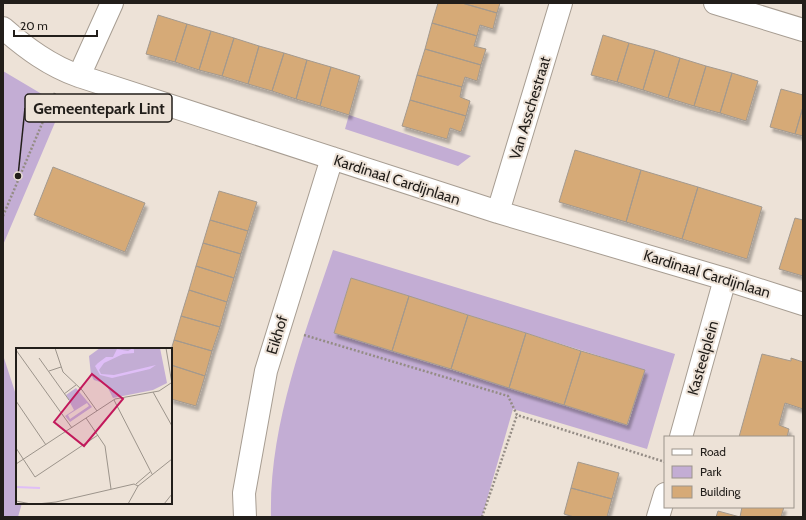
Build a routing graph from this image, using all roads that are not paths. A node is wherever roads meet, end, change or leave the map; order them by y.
1 (112, 3) edge
2 (561, 3) edge
3 (715, 3) edge
4 (3, 28) edge
5 (803, 30) edge
6 (70, 73) junction
7 (332, 158) junction
8 (498, 212) junction
9 (726, 279) junction
10 (803, 304) edge
11 (681, 436) edge
12 (664, 497) edge
13 (245, 517) edge
14 (658, 517) edge

1 - 6 street
2 - 8 street, Van Asschestraat
3 - 5 street
4 - 6 street, Kardinaal Cardijnlaan
6 - 7 street, Kardinaal Cardijnlaan
7 - 8 street, Kardinaal Cardijnlaan
7 - 13 street, Eikhof
8 - 9 street, Kardinaal Cardijnlaan
9 - 10 street, Kardinaal Cardijnlaan
9 - 11 street, Kasteelplein
12 - 14 street

